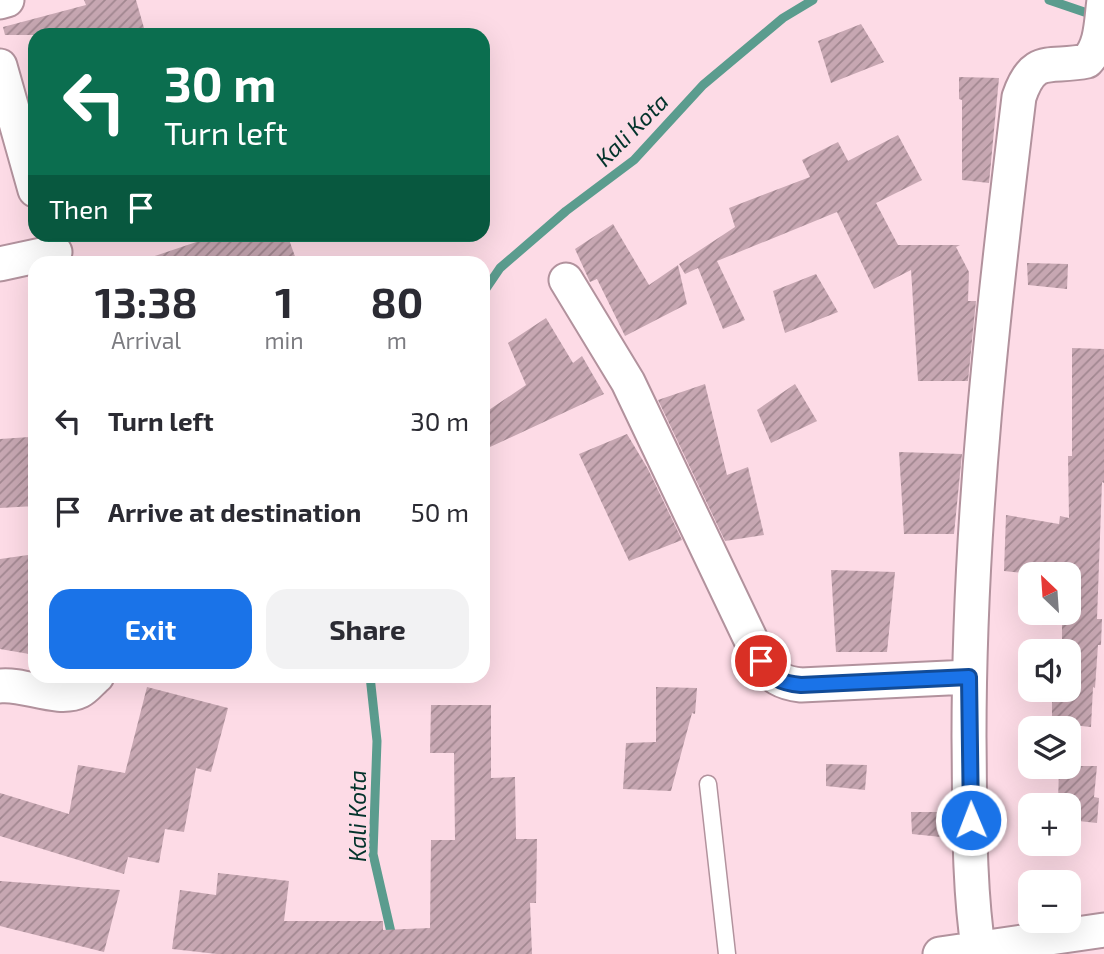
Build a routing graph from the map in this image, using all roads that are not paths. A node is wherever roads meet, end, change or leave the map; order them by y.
1 (7, 0) edge
2 (1104, 0) edge
3 (0, 2) edge
4 (0, 66) edge
5 (28, 165) edge
6 (55, 250) edge
7 (31, 256) edge
8 (28, 257) edge
9 (0, 264) edge
10 (566, 280) dead end
11 (969, 677) junction
12 (89, 683) edge
13 (0, 686) edge
14 (708, 784) dead end
15 (1104, 930) edge
16 (979, 952) edge
17 (727, 954) edge
18 (940, 954) edge

1 - 3 street
2 - 11 street
4 - 5 street
6 - 7 street
8 - 9 street
10 - 11 street
11 - 16 street
12 - 13 street
14 - 17 lane
15 - 16 street
16 - 18 street

